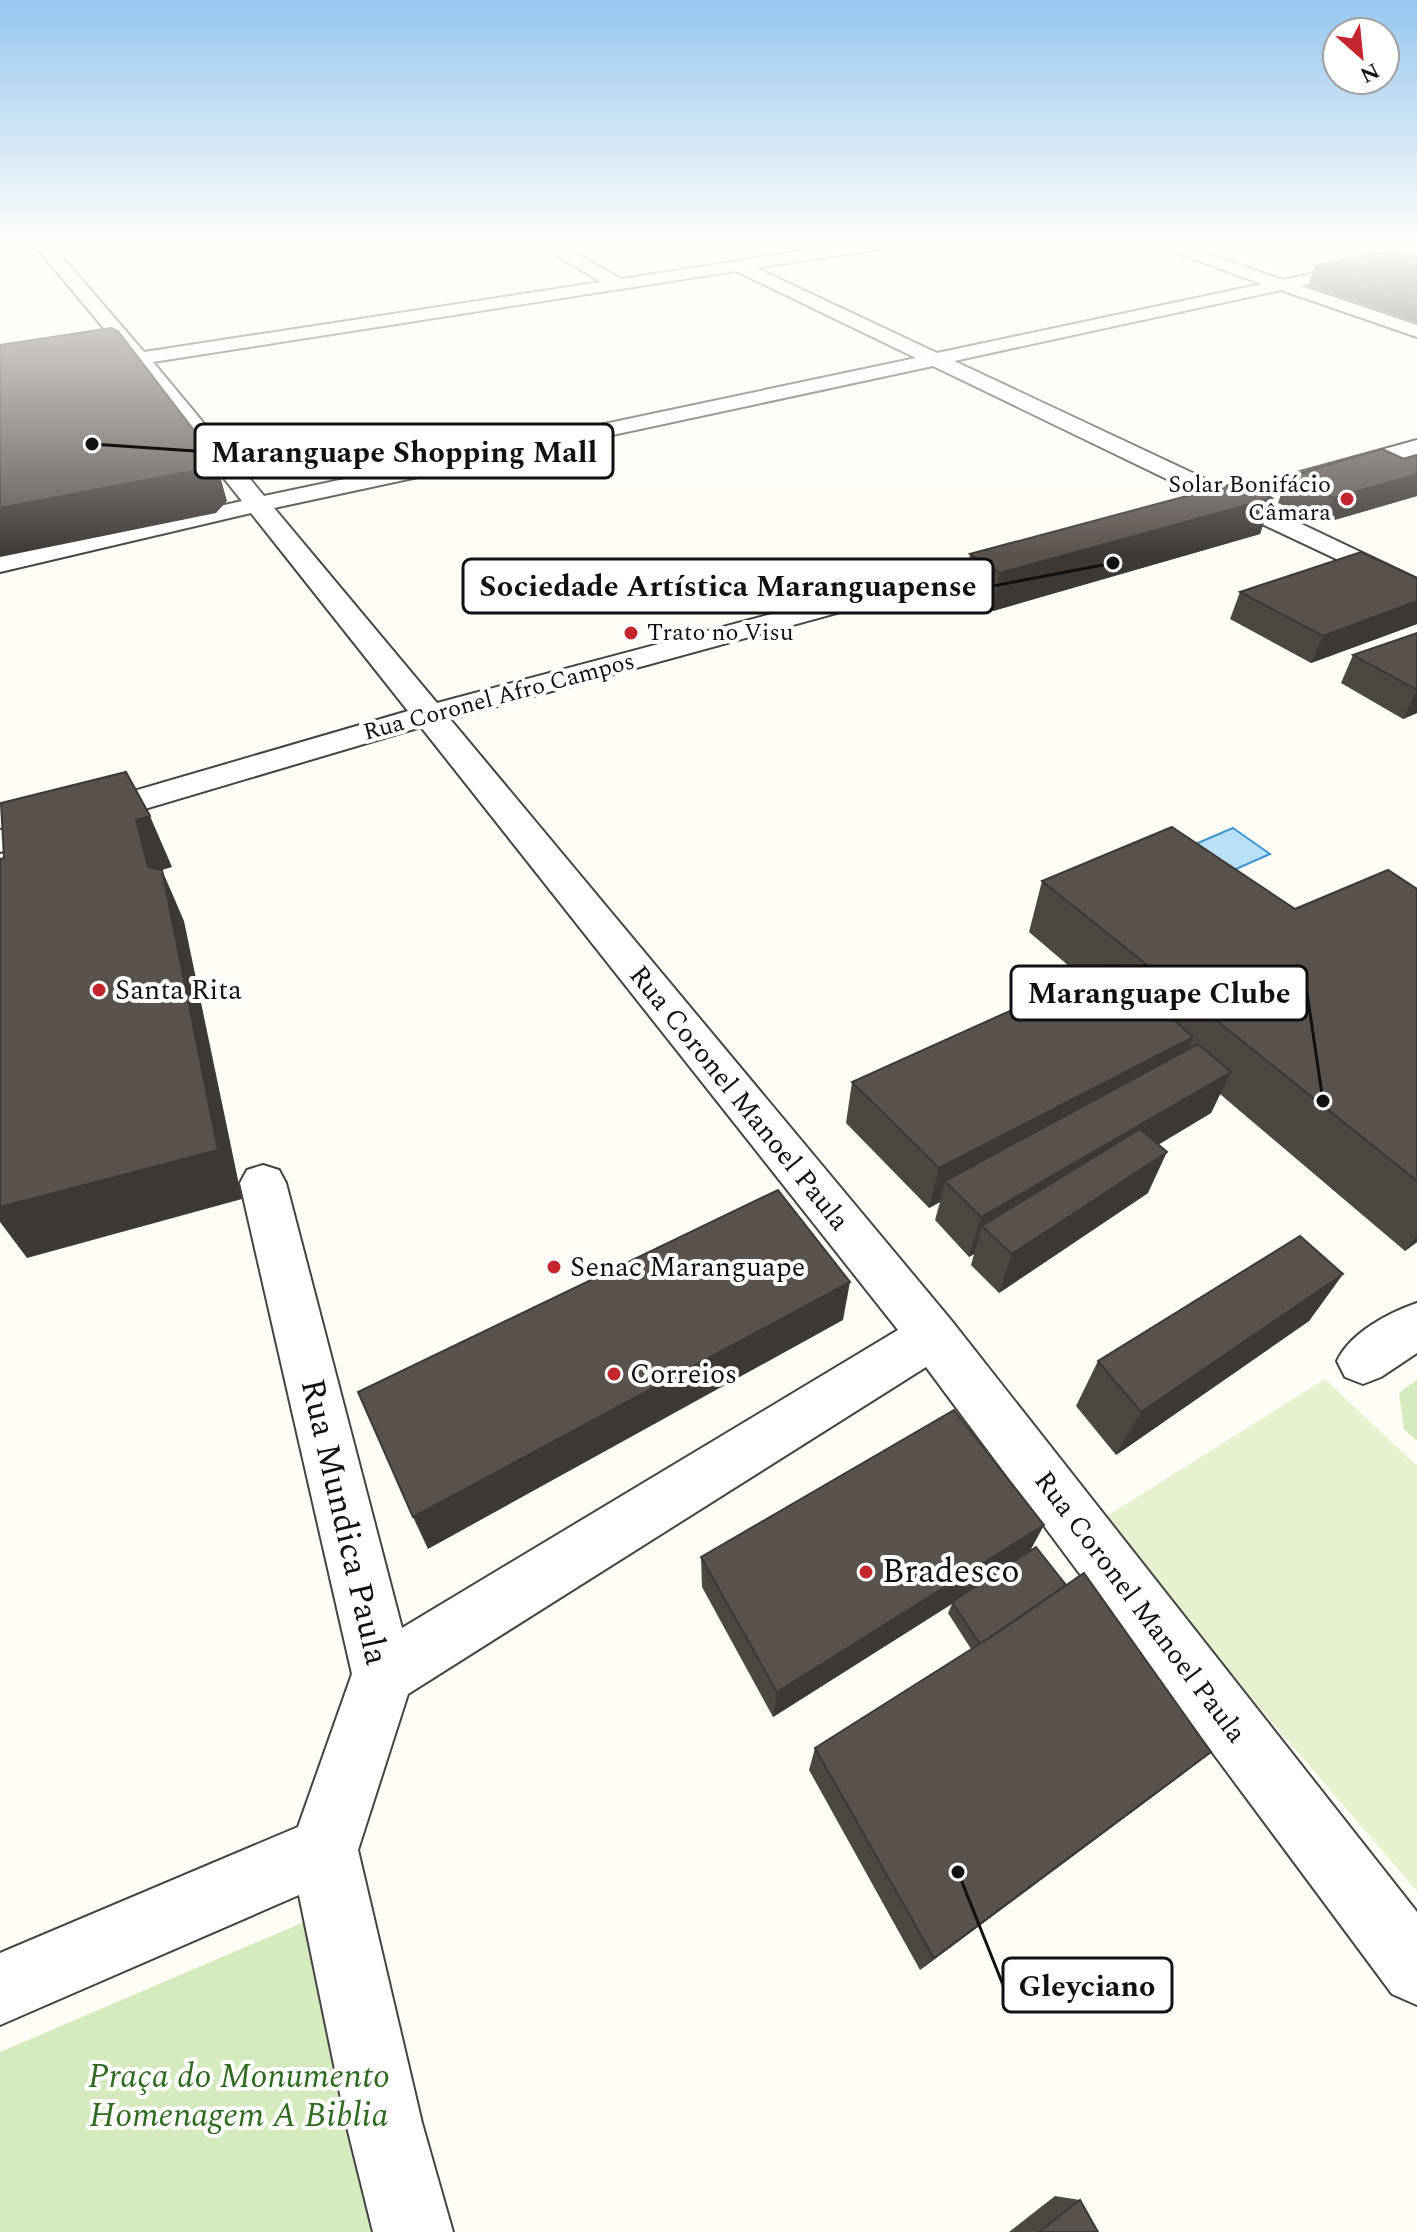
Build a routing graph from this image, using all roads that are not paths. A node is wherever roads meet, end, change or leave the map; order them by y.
1 (130, 347) edge
2 (203, 347) edge
3 (913, 347) edge
4 (999, 347) edge
5 (138, 357) junction
6 (940, 360) junction
7 (0, 380) edge
8 (1417, 447) edge
9 (1230, 499) junction
10 (255, 505) junction
11 (1168, 515) edge
12 (1045, 549) edge
13 (0, 564) edge
14 (1417, 589) edge
15 (429, 715) junction
16 (0, 841) edge
17 (263, 1183) dead end
18 (1417, 1325) edge
19 (933, 1336) junction
20 (1363, 1361) dead end
21 (383, 1674) junction
22 (324, 1850) junction
23 (1417, 1969) edge
24 (0, 1989) edge
25 (413, 2232) edge

1 - 5 street, Rua Coronel Manoel Paula
2 - 5 street
3 - 6 street
4 - 6 street
5 - 7 street
5 - 10 street, Rua Coronel Manoel Paula
6 - 9 street
6 - 10 street
8 - 9 street
9 - 11 street
9 - 14 street
10 - 13 street
10 - 15 street, Rua Coronel Manoel Paula
12 - 15 street, Rua Coronel Afro Campos
15 - 16 street, Rua Coronel Afro Campos
15 - 19 street, Rua Coronel Manoel Paula
17 - 21 street, Rua Mundica Paula
18 - 20 street
19 - 21 street
19 - 23 street, Rua Coronel Manoel Paula
21 - 22 street, Rua Mundica Paula
22 - 24 street
22 - 25 street

